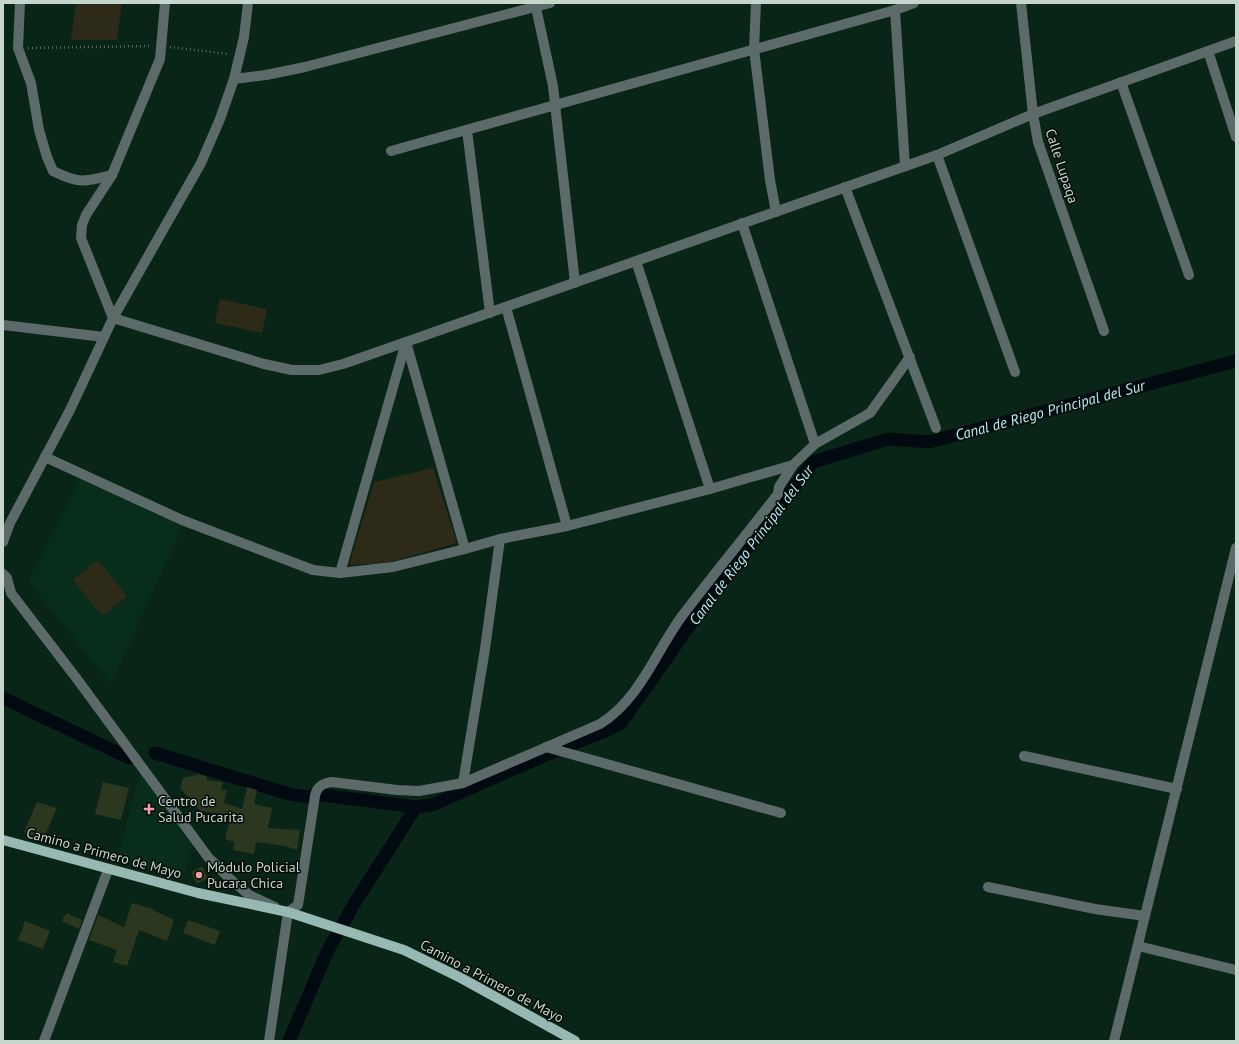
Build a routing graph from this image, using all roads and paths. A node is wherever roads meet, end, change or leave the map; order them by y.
1 (20, 3) edge
2 (165, 3) edge
3 (248, 3) edge
4 (550, 3) edge
5 (756, 3) edge
6 (914, 3) edge
7 (1021, 3) edge
8 (535, 5) edge
9 (894, 10) junction
10 (1236, 41) edge
11 (161, 46) junction
12 (18, 48) junction
13 (754, 49) junction
14 (1208, 51) junction
15 (239, 55) junction
16 (234, 79) junction
17 (1121, 82) junction
18 (555, 105) junction
19 (1033, 114) junction
20 (467, 130) junction
21 (1236, 137) edge
22 (391, 151) dead end
23 (937, 155) junction
24 (905, 166) junction
25 (112, 175) junction
26 (845, 187) junction
27 (776, 212) junction
28 (742, 223) junction
29 (636, 261) junction
30 (1188, 275) dead end
31 (575, 282) junction
32 (506, 307) junction
33 (490, 313) junction
34 (113, 318) junction
35 (3, 325) edge
36 (1104, 331) dead end
37 (104, 337) junction
38 (406, 342) junction
39 (910, 357) junction
40 (1015, 372) dead end
41 (936, 428) dead end
42 (815, 444) junction
43 (45, 457) junction
44 (793, 465) junction
45 (710, 489) junction
46 (567, 526) junction
47 (500, 539) junction
48 (3, 542) edge
49 (1236, 548) edge
50 (465, 549) junction
51 (340, 573) junction
52 (5, 576) edge
53 (3, 590) edge
54 (546, 747) junction
55 (1024, 756) dead end
56 (463, 782) junction
57 (1177, 789) junction
58 (781, 813) dead end
59 (3, 840) edge
60 (108, 870) junction
61 (988, 887) dead end
62 (288, 912) junction
63 (1145, 916) junction
64 (1138, 946) junction
65 (1236, 970) edge
66 (44, 1041) edge
67 (269, 1041) edge
68 (575, 1041) edge
69 (1114, 1041) edge

1 - 12 street
2 - 11 street
3 - 15 street
4 - 8 street
5 - 13 street
6 - 9 street
7 - 19 street, Calle Lupaqa
8 - 16 street
8 - 18 street
9 - 13 street
9 - 24 street
10 - 14 street
11 - 12 path
11 - 15 path
11 - 25 street
12 - 25 street
13 - 18 street
13 - 27 street
14 - 17 street
14 - 21 street
15 - 16 street
16 - 34 street
17 - 19 street
17 - 30 street
18 - 20 street
18 - 31 street
19 - 23 street
19 - 36 street, Calle Lupaqa
20 - 22 street
20 - 33 street
23 - 24 street
23 - 40 street
24 - 26 street
25 - 34 street
26 - 27 street
26 - 39 street
27 - 28 street
28 - 29 street
28 - 42 street
29 - 31 street
29 - 45 street
31 - 32 street
32 - 33 street
32 - 46 street
33 - 38 street
34 - 37 street
34 - 38 street
35 - 37 street
37 - 43 street
38 - 50 street
38 - 51 street
39 - 41 street
39 - 42 street
42 - 44 street
43 - 48 street
43 - 51 street
44 - 45 street
44 - 54 street
45 - 46 street
46 - 47 street
47 - 50 street
47 - 56 street
49 - 57 street
50 - 51 street
52 - 53 street
52 - 62 street
54 - 56 street
54 - 58 street
55 - 57 street
56 - 62 street
57 - 63 street
59 - 60 main road, Camino a Primero de Mayo
60 - 62 main road, Camino a Primero de Mayo
60 - 66 street
61 - 63 street
62 - 67 street
62 - 68 main road, Camino a Primero de Mayo
63 - 64 street
64 - 65 street
64 - 69 street

